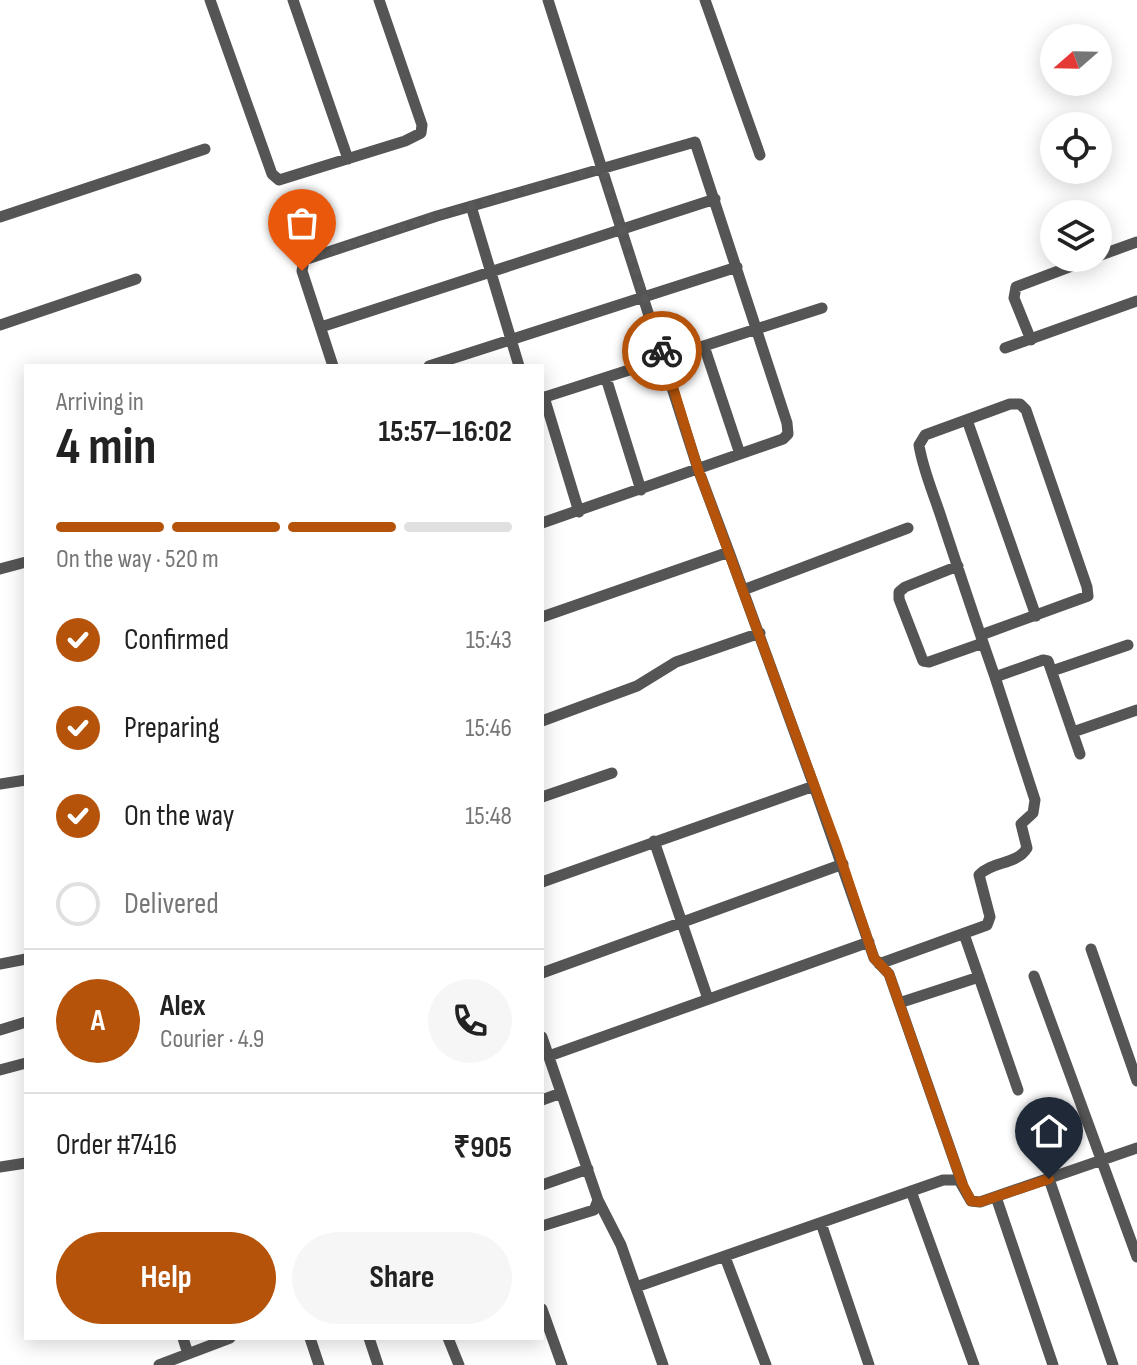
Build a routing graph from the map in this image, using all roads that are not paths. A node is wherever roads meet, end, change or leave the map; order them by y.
1 (210, 0) edge
2 (293, 0) edge
3 (379, 0) edge
4 (548, 0) edge
5 (705, 0) edge
6 (205, 149) dead end
7 (760, 155) dead end
8 (348, 159) junction
9 (602, 168) junction
10 (715, 199) junction
11 (471, 206) junction
12 (0, 217) edge
13 (622, 230) junction
14 (1137, 242) edge
15 (1112, 251) edge
16 (737, 267) junction
17 (1056, 272) edge
18 (491, 273) junction
19 (136, 279) dead end
20 (644, 296) junction
21 (1137, 301) edge
22 (822, 308) dead end
23 (0, 325) edge
24 (321, 327) junction
25 (756, 329) junction
26 (511, 339) junction
27 (1031, 340) junction
28 (704, 346) junction
29 (1005, 348) dead end
30 (664, 359) junction
31 (332, 364) edge
32 (435, 364) edge
33 (518, 364) edge
34 (606, 378) junction
35 (544, 398) edge
36 (544, 401) edge
37 (967, 420) junction
38 (740, 454) junction
39 (698, 469) junction
40 (641, 490) junction
41 (579, 512) junction
42 (544, 522) edge
43 (908, 528) dead end
44 (729, 552) junction
45 (24, 563) edge
46 (958, 566) junction
47 (0, 569) edge
48 (743, 590) junction
49 (544, 616) edge
50 (1036, 616) junction
51 (760, 633) junction
52 (982, 639) junction
53 (1128, 645) dead end
54 (1052, 671) junction
55 (995, 677) junction
56 (1137, 710) edge
57 (544, 720) edge
58 (1073, 732) junction
59 (1080, 754) dead end
60 (612, 773) dead end
61 (24, 780) edge
62 (0, 784) edge
63 (814, 786) junction
64 (544, 796) edge
65 (654, 841) junction
66 (843, 864) junction
67 (544, 881) edge
68 (682, 922) junction
69 (964, 934) junction
70 (869, 942) junction
71 (1091, 949) dead end
72 (24, 959) edge
73 (0, 964) edge
74 (879, 964) junction
75 (544, 972) edge
76 (1034, 976) dead end
77 (979, 977) junction
78 (708, 999) junction
79 (899, 1003) junction
80 (24, 1023) edge
81 (0, 1030) edge
82 (544, 1042) edge
83 (549, 1056) junction
84 (24, 1064) edge
85 (0, 1070) edge
86 (1137, 1081) edge
87 (1018, 1090) dead end
88 (561, 1093) junction
89 (544, 1099) edge
90 (1137, 1148) edge
91 (1103, 1159) junction
92 (24, 1163) edge
93 (0, 1167) edge
94 (588, 1169) junction
95 (1049, 1179) junction
96 (962, 1183) junction
97 (544, 1184) edge
98 (911, 1191) junction
99 (996, 1197) junction
100 (598, 1200) junction
101 (821, 1223) junction
102 (544, 1225) edge
103 (725, 1257) junction
104 (1137, 1257) edge
105 (636, 1287) junction
106 (544, 1315) edge
107 (184, 1340) edge
108 (225, 1340) edge
109 (311, 1340) edge
110 (370, 1340) edge
111 (449, 1340) edge
112 (188, 1354) junction
113 (159, 1365) edge
114 (319, 1365) edge
115 (378, 1365) edge
116 (459, 1365) edge
117 (562, 1365) edge
118 (663, 1365) edge
119 (766, 1365) edge
120 (869, 1365) edge
121 (974, 1365) edge
122 (1053, 1365) edge
123 (1113, 1365) edge

1 - 8 street
2 - 8 street
3 - 8 street
4 - 9 street
5 - 7 street
6 - 12 street
9 - 10 street
9 - 11 street
9 - 13 street
10 - 13 street
10 - 16 street
11 - 18 street
11 - 24 street
13 - 18 street
13 - 20 street
14 - 15 street
16 - 20 street
16 - 25 street
17 - 27 street
18 - 24 street
18 - 26 street
19 - 23 street
20 - 26 street
20 - 30 street
21 - 27 street
22 - 25 street
24 - 31 street
25 - 28 street
25 - 38 street
26 - 32 street
26 - 33 street
27 - 29 street
28 - 30 street
28 - 38 street
30 - 34 street
30 - 39 street
34 - 35 street
34 - 40 street
36 - 41 street
37 - 46 street
37 - 50 street
37 - 50 street
38 - 39 street
39 - 40 street
39 - 44 street
40 - 41 street
41 - 42 street
43 - 48 street
44 - 48 street
44 - 49 street
45 - 47 street
46 - 52 street
46 - 52 street
48 - 51 street
50 - 52 street
51 - 57 street
51 - 63 street
52 - 55 street
53 - 54 street
54 - 55 street
54 - 58 street
55 - 69 street
56 - 58 street
58 - 59 street
60 - 64 street
61 - 62 street
63 - 65 street
63 - 66 street
65 - 67 street
65 - 68 street
66 - 68 street
66 - 70 street
68 - 75 street
68 - 78 street
69 - 74 street
69 - 77 street
70 - 74 street
70 - 78 street
71 - 86 street
72 - 73 street
74 - 79 street
76 - 91 street
77 - 79 street
77 - 87 street
78 - 83 street
79 - 96 street
80 - 81 street
82 - 83 street
83 - 88 street
84 - 85 street
88 - 89 street
88 - 94 street
90 - 91 street
91 - 95 street
91 - 104 street
92 - 93 street
94 - 97 street
94 - 100 street
95 - 99 street
95 - 123 street
96 - 98 street
96 - 99 street
98 - 101 street
98 - 121 street
99 - 122 street
100 - 102 street
100 - 105 street
101 - 103 street
101 - 120 street
103 - 105 street
103 - 119 street
105 - 118 street
106 - 117 street
107 - 112 street
108 - 112 street
109 - 114 street
110 - 115 street
111 - 116 street
112 - 113 street

